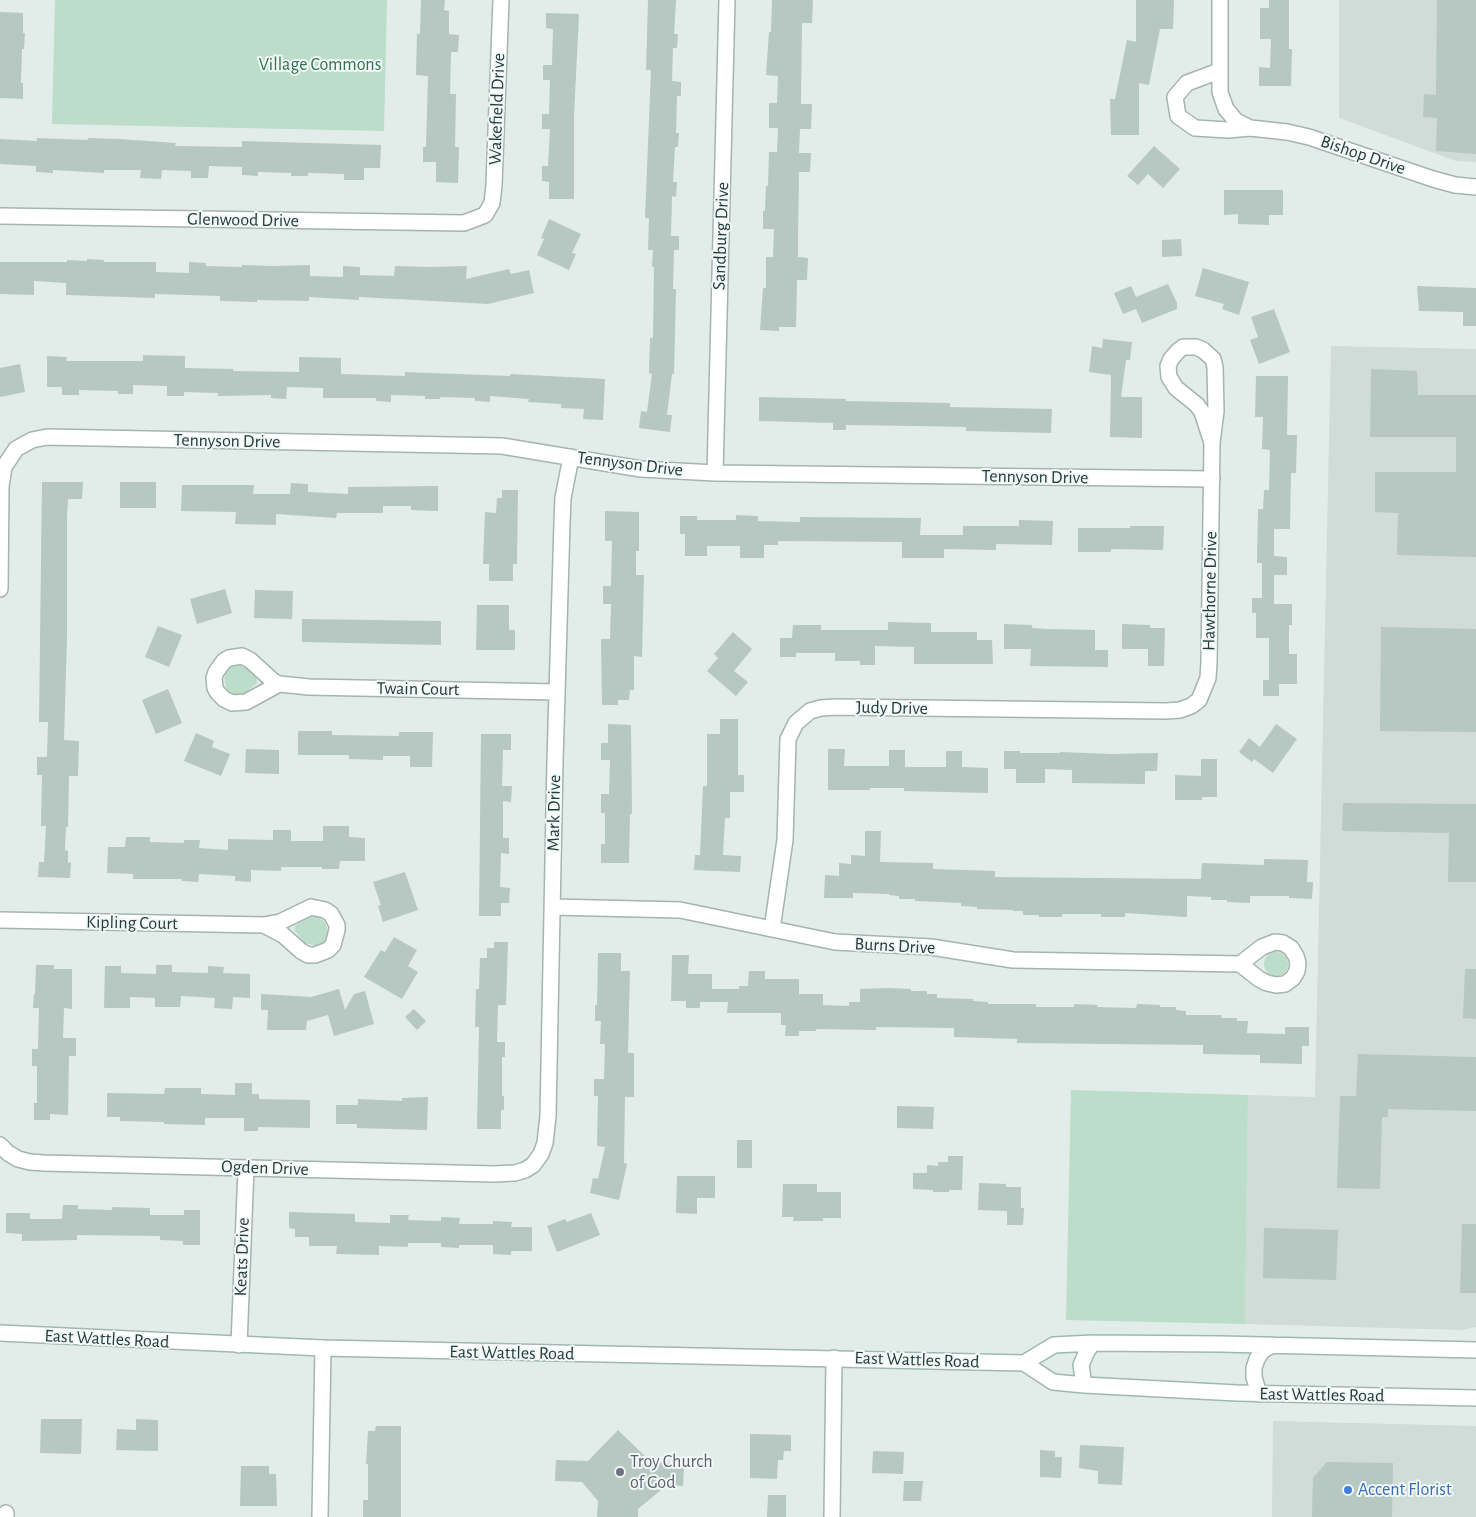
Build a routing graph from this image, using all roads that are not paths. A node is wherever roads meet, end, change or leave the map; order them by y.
1 (502, 0) edge
2 (727, 0) edge
3 (1220, 0) edge
4 (1219, 71) junction
5 (1250, 128) junction
6 (1476, 187) edge
7 (485, 215) joint
8 (0, 216) edge
9 (1212, 443) junction
10 (571, 457) junction
11 (715, 473) junction
12 (1212, 480) junction
13 (0, 589) edge
14 (279, 684) dead end
15 (558, 692) junction
16 (1198, 700) joint
17 (553, 907) junction
18 (0, 920) edge
19 (264, 925) dead end
20 (772, 929) junction
21 (1240, 964) dead end
22 (0, 1145) edge
23 (533, 1165) joint
24 (246, 1168) junction
25 (0, 1333) edge
26 (1094, 1343) junction
27 (239, 1345) junction
28 (1272, 1345) junction
29 (323, 1348) junction
30 (1476, 1350) edge
31 (834, 1358) junction
32 (1024, 1363) junction
33 (1084, 1385) junction
34 (1259, 1394) junction
35 (1476, 1398) edge
36 (320, 1517) edge
37 (832, 1517) edge

1 - 7 street, Wakefield Drive
2 - 11 street, Sandburg Drive
3 - 4 street
4 - 5 street
4 - 5 street, Bishop Drive
5 - 6 street, Bishop Drive
7 - 8 street, Glenwood Drive
9 - 9 street
9 - 12 street
10 - 11 street, Tennyson Drive
10 - 13 street, Tennyson Drive
10 - 15 street, Mark Drive
11 - 12 street, Tennyson Drive
12 - 16 street, Hawthorne Drive
14 - 15 street, Twain Court
15 - 17 street, Mark Drive
16 - 20 street, Judy Drive
17 - 20 street, Burns Drive
17 - 23 street, Mark Drive
18 - 19 street, Kipling Court
20 - 21 street, Burns Drive
22 - 24 street, Ogden Drive
23 - 24 street, Ogden Drive
24 - 27 street, Keats Drive
25 - 27 street, East Wattles Road
26 - 28 street
26 - 32 street
26 - 33 street
27 - 29 street, East Wattles Road
28 - 30 street
28 - 34 street
29 - 31 street, East Wattles Road
29 - 36 street
31 - 32 street, East Wattles Road
31 - 37 street
32 - 33 street, East Wattles Road
33 - 34 street, East Wattles Road
34 - 35 street, East Wattles Road

